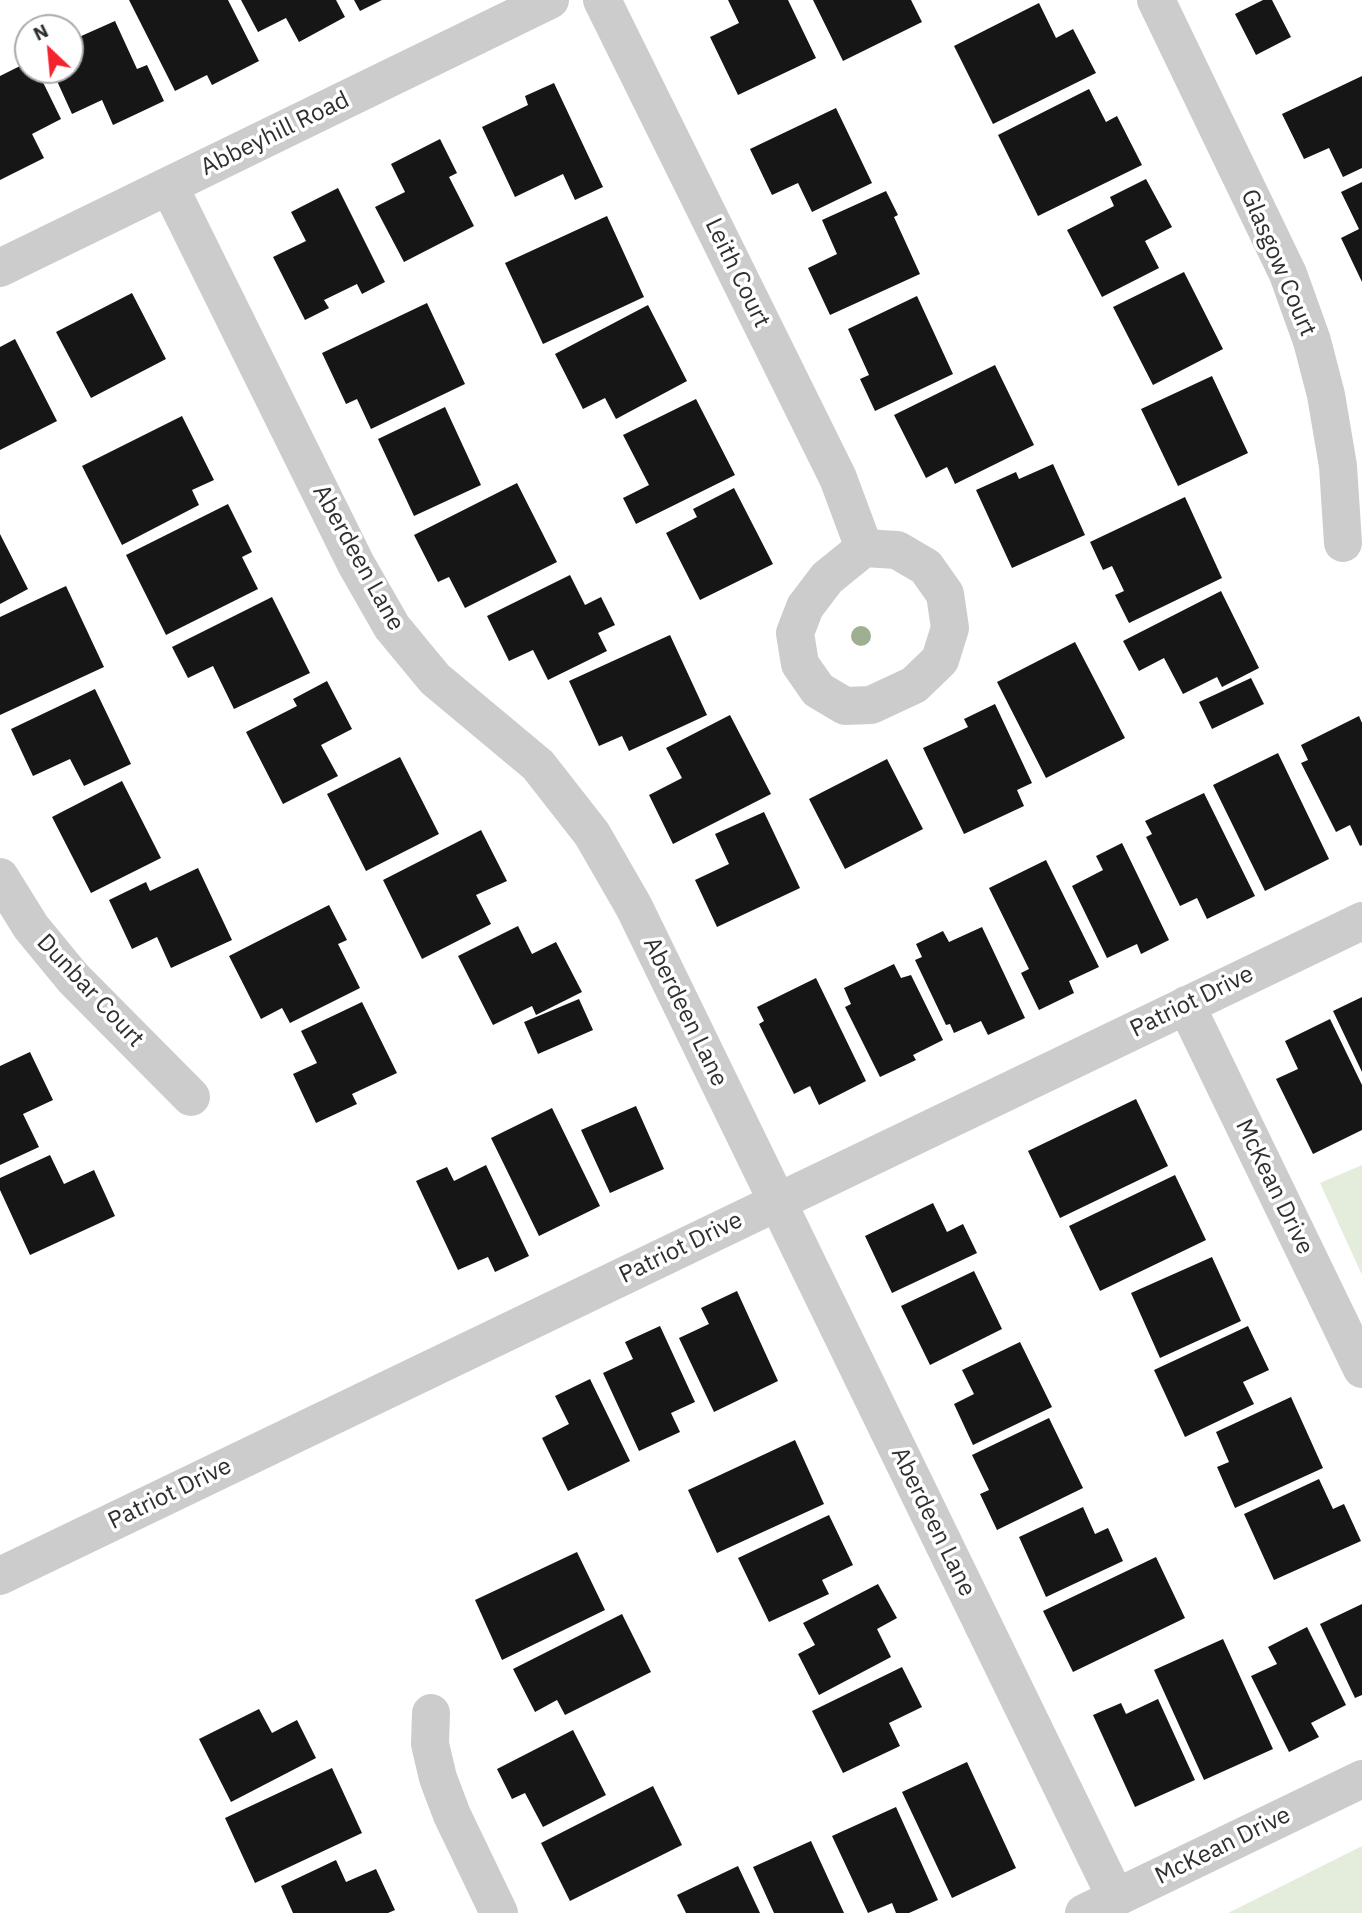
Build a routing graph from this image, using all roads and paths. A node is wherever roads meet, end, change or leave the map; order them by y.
1 (550, 0) edge
2 (602, 0) edge
3 (1156, 0) edge
4 (169, 186) junction
5 (0, 268) edge
6 (1343, 543) dead end
7 (864, 548) dead end
8 (0, 877) edge
9 (1362, 921) edge
10 (1186, 1005) junction
11 (191, 1097) dead end
12 (778, 1202) junction
13 (1362, 1369) edge
14 (0, 1576) edge
15 (431, 1713) dead end
16 (1362, 1779) edge
17 (1100, 1905) edge
18 (499, 1913) edge

1 - 4 street, Abbeyhill Road
2 - 7 street, Leith Court
3 - 6 street, Glasgow Court
4 - 5 street, Abbeyhill Road
4 - 12 street, Aberdeen Lane
8 - 11 street, Dunbar Court
9 - 10 street, Patriot Drive
10 - 12 street, Patriot Drive
10 - 13 street, McKean Drive
12 - 14 street, Patriot Drive
12 - 17 street, Aberdeen Lane
15 - 18 street
16 - 17 street, McKean Drive

